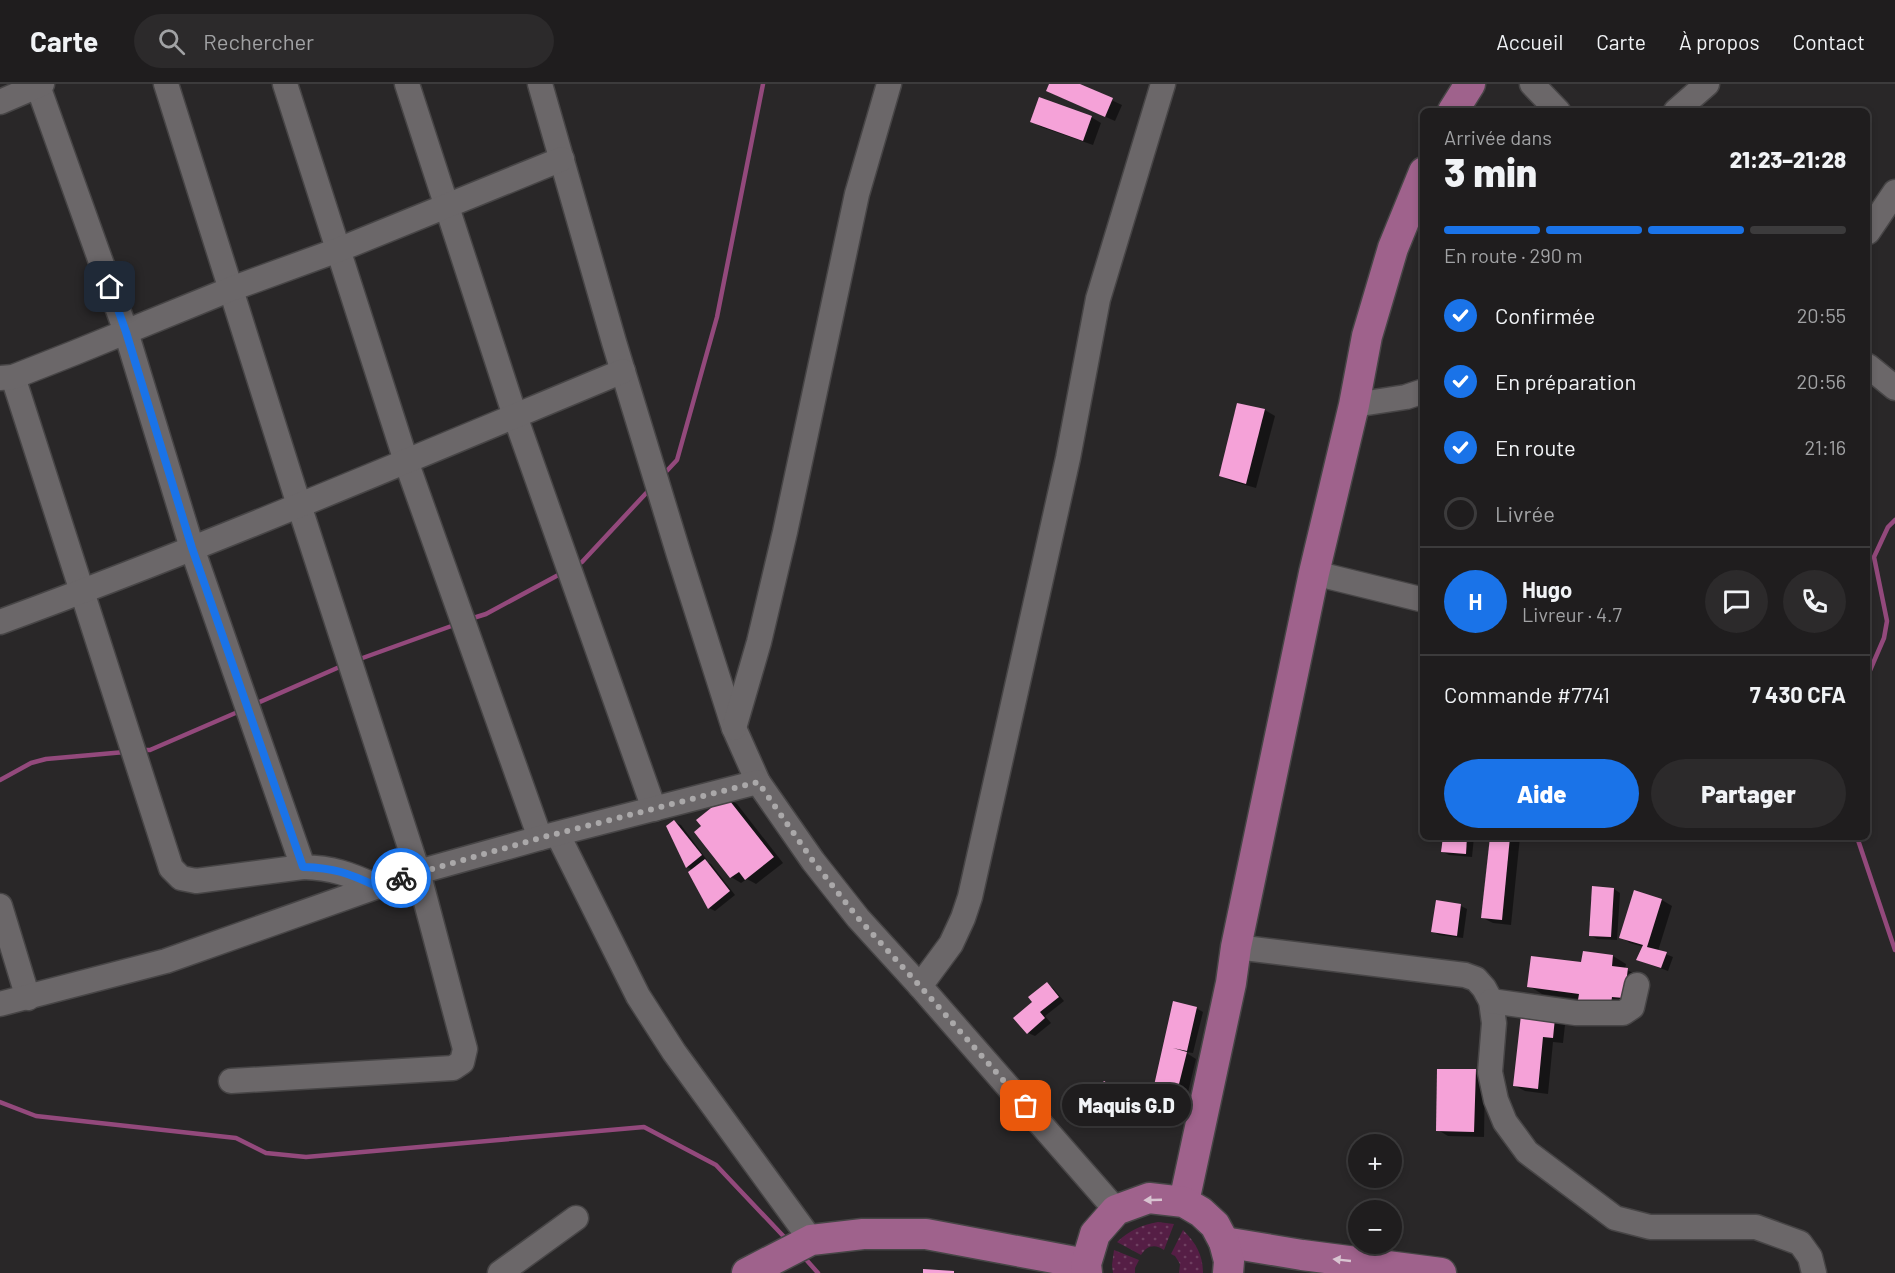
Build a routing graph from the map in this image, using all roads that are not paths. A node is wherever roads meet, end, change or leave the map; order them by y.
1 (166, 84) edge
2 (285, 84) edge
3 (407, 84) edge
4 (540, 84) edge
5 (889, 84) edge
6 (1163, 84) edge
7 (1470, 84) edge
8 (1532, 84) edge
9 (1707, 84) edge
10 (40, 85) edge
11 (0, 102) edge
12 (1455, 108) edge
13 (1555, 108) edge
14 (1679, 108) edge
15 (562, 159) junction
16 (1420, 182) edge
17 (1895, 192) edge
18 (447, 206) junction
19 (1870, 229) edge
20 (338, 250) junction
21 (231, 288) junction
22 (126, 332) junction
23 (1870, 368) edge
24 (623, 371) junction
25 (6, 378) edge
26 (1895, 388) edge
27 (1420, 392) edge
28 (1354, 405) junction
29 (515, 416) junction
30 (406, 461) junction
31 (299, 505) junction
32 (192, 548) junction
33 (1314, 573) junction
34 (81, 592) junction
35 (1420, 599) edge
36 (0, 622) edge
37 (734, 728) junction
38 (758, 782) junction
39 (654, 809) junction
40 (549, 836) junction
41 (303, 867) junction
42 (418, 872) junction
43 (376, 886) junction
44 (0, 906) edge
45 (1236, 947) junction
46 (1637, 985) dead end
47 (920, 986) junction
48 (28, 998) junction
49 (1491, 1001) junction
50 (0, 1004) edge
51 (231, 1081) dead end
52 (1184, 1202) junction
53 (1116, 1210) junction
54 (576, 1218) dead end
55 (811, 1240) junction
56 (1224, 1242) junction
57 (1086, 1269) edge
58 (510, 1270) edge
59 (747, 1273) edge
60 (1228, 1273) edge
61 (1441, 1273) edge
62 (1814, 1273) edge

1 - 21 street
2 - 20 street
3 - 18 street
4 - 15 street
5 - 37 street
6 - 47 street
7 - 12 main road
8 - 13 street
9 - 14 street
10 - 11 street
10 - 22 street
15 - 18 street
15 - 24 street
16 - 28 main road
17 - 19 street
18 - 20 street
18 - 29 street
20 - 21 street
20 - 30 street
21 - 22 street
21 - 31 street
22 - 25 street
22 - 32 street
23 - 26 street
24 - 29 street
24 - 37 street
25 - 34 street
27 - 28 street
28 - 33 main road
29 - 30 street
29 - 39 street
30 - 31 street
30 - 40 street
31 - 32 street
31 - 42 street
32 - 34 street
32 - 41 street
33 - 35 street
33 - 45 main road
34 - 36 street
34 - 41 street
37 - 38 street
38 - 39 street
38 - 47 street
39 - 40 street
40 - 42 street
40 - 55 street
41 - 43 street
42 - 43 street
42 - 51 street
43 - 48 street
44 - 48 street
45 - 49 street
45 - 52 main road
46 - 49 street
47 - 53 street
48 - 50 street
49 - 62 street
52 -> 53 main road
52 - 56 main road
53 - 57 main road
54 - 58 street
55 - 57 main road
55 - 59 main road
56 - 60 main road
61 -> 56 main road

